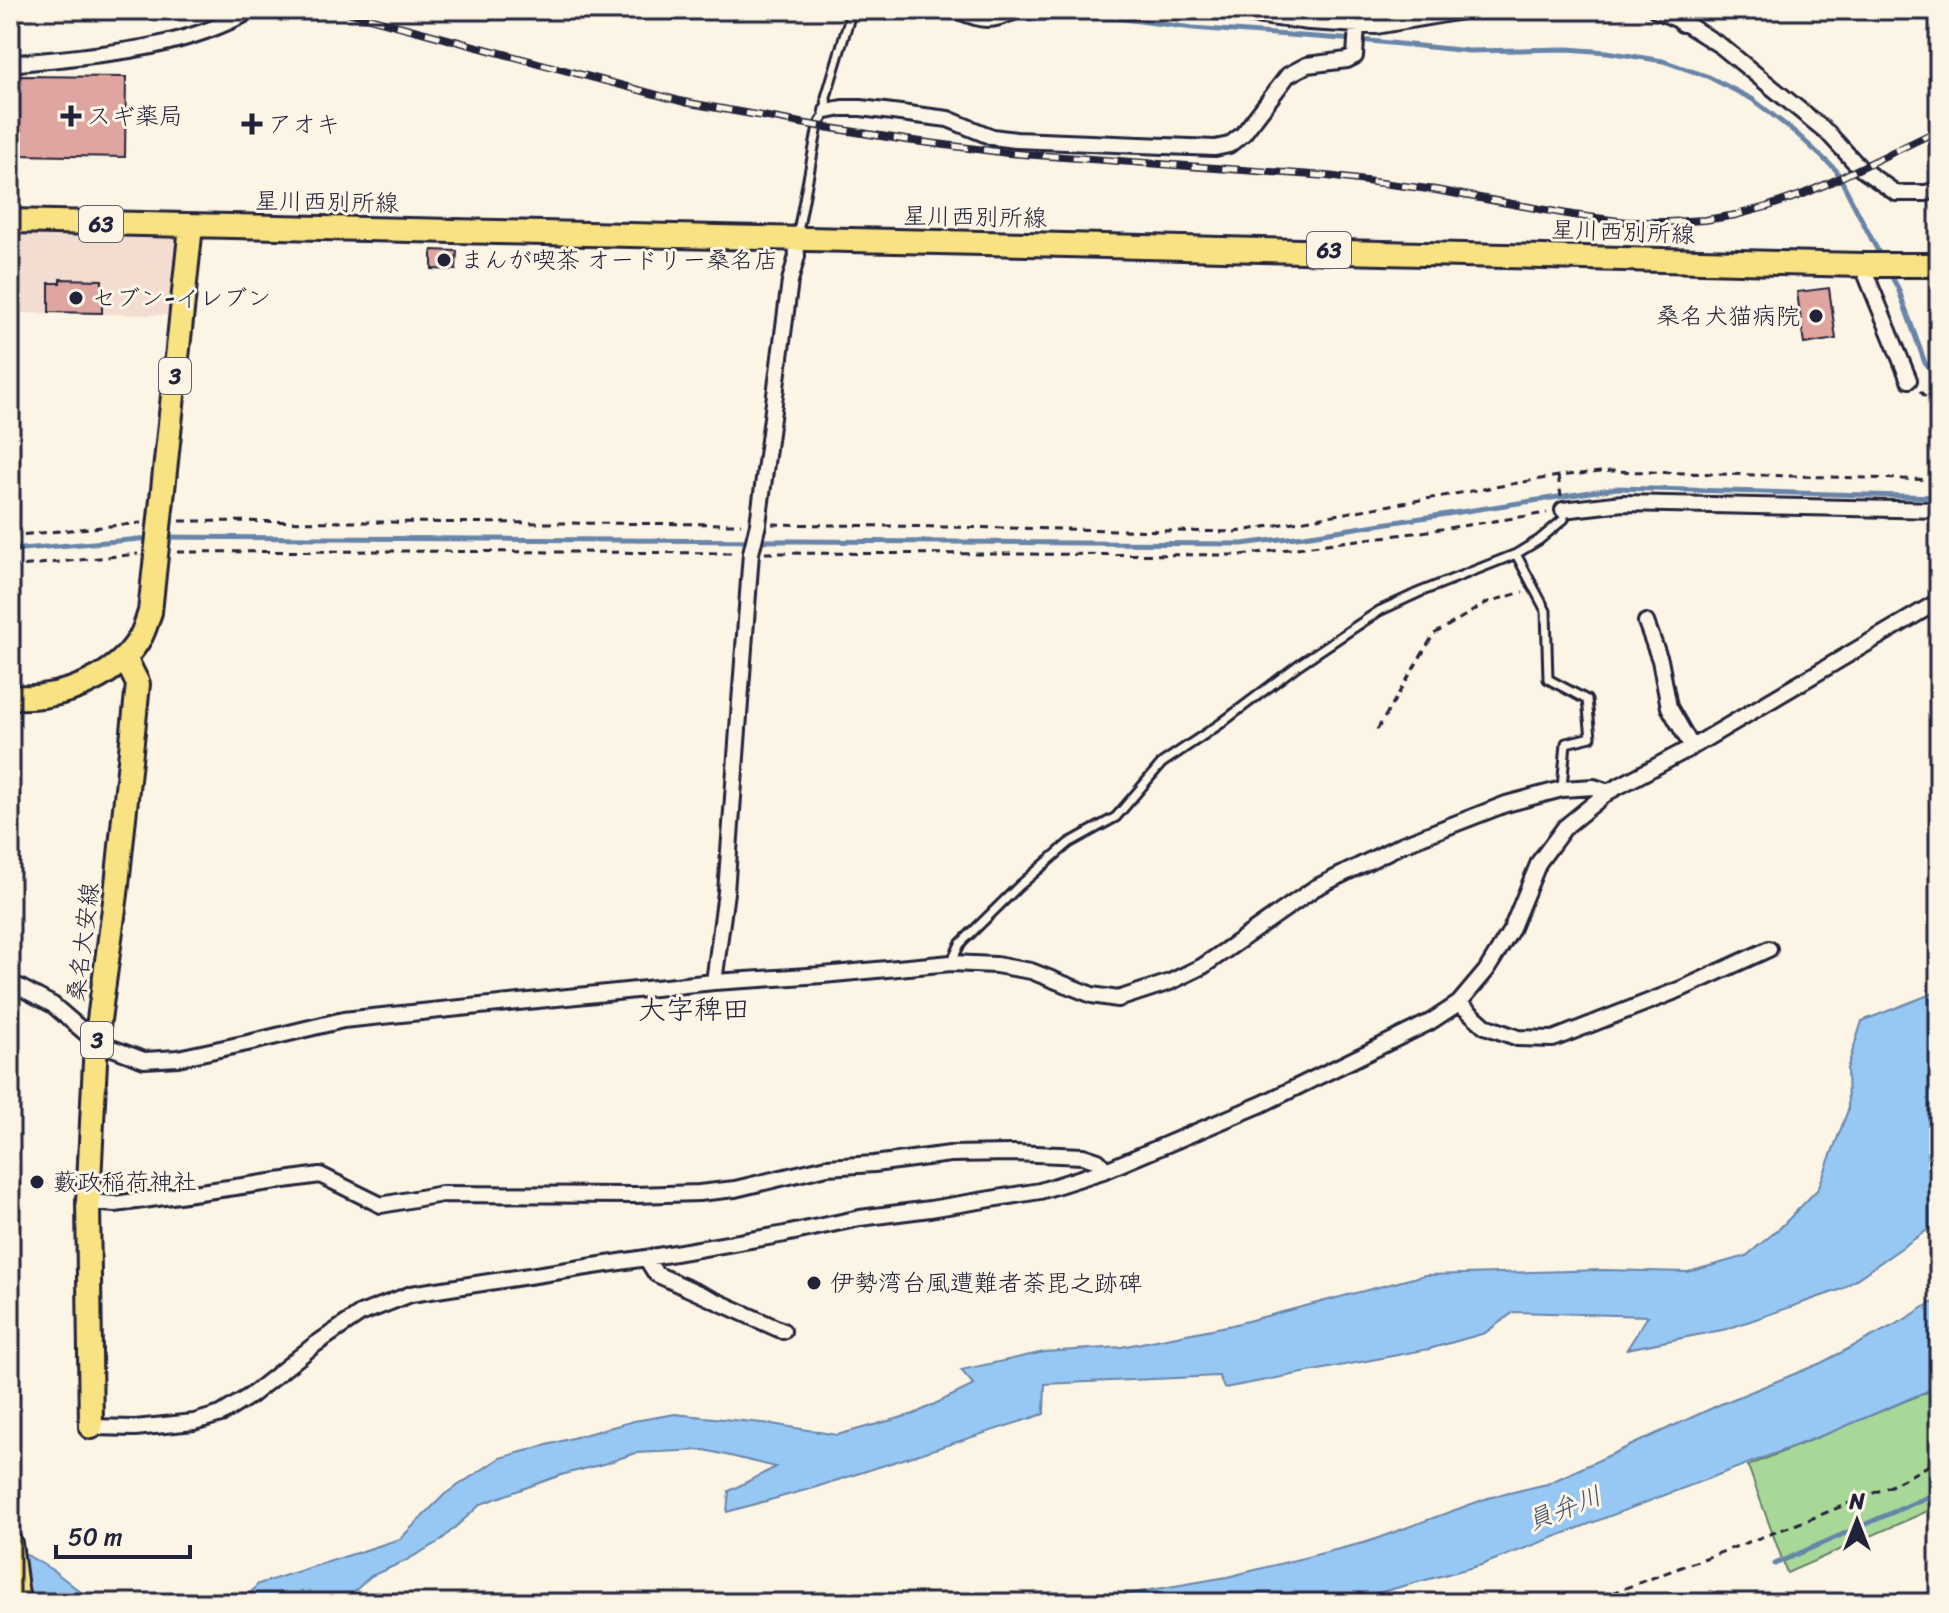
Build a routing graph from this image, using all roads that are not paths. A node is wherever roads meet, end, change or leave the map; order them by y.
1 (252, 10) edge
2 (852, 10) edge
3 (957, 10) edge
4 (1018, 10) edge
5 (1215, 10) edge
6 (1468, 10) edge
7 (1656, 10) edge
8 (1684, 16) edge
9 (1357, 25) junction
10 (10, 64) edge
11 (827, 111) junction
12 (1939, 189) edge
13 (10, 221) edge
14 (191, 226) junction
15 (796, 240) junction
16 (1862, 265) junction
17 (1939, 265) edge
18 (1909, 380) road end
19 (1563, 510) joint
20 (1939, 510) edge
21 (1516, 554) junction
22 (1939, 601) edge
23 (1646, 622) dead end
24 (125, 658) junction
25 (10, 697) edge
26 (1692, 747) junction
27 (1562, 789) junction
28 (1608, 792) junction
29 (1769, 949) dead end
30 (951, 963) junction
31 (10, 982) edge
32 (714, 982) junction
33 (1459, 1003) junction
34 (96, 1042) junction
35 (1106, 1170) junction
36 (88, 1202) junction
37 (646, 1258) junction
38 (783, 1331) dead end
39 (91, 1427) joint
40 (10, 1543) edge
41 (18, 1603) edge

1 - 10 street
2 - 11 lane
3 - 4 street
5 - 9 street
6 - 9 street
7 - 8 street
8 - 12 street
9 - 11 street
11 - 15 lane
13 - 14 main road, 星川西別所線 / 63
14 - 15 main road, 星川西別所線 / 63
14 - 24 main road, 3
15 - 16 main road, 星川西別所線 / 63
15 - 32 street
16 - 17 main road, 星川西別所線 / 63
16 - 18 street
19 - 20 street
19 - 21 lane
21 - 27 lane
21 - 30 lane
22 - 26 street
23 - 26 street
24 - 25 main road, 3
24 - 34 main road, 桑名大安線 / 3
26 - 28 street
27 - 28 street
27 - 30 street
28 - 33 street
29 - 33 street
30 - 32 street
31 - 34 street
32 - 34 street
33 - 35 street
34 - 36 main road, 桑名大安線 / 3
35 - 36 street
35 - 37 street
36 - 39 main road, 桑名大安線 / 3
37 - 38 street
37 - 39 street
40 - 41 main road

